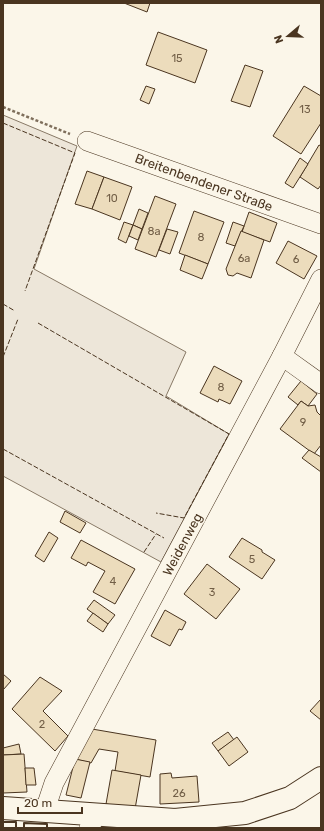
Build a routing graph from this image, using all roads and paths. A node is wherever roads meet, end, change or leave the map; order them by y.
1 (3, 107) edge
2 (87, 141) joint
3 (321, 224) edge
4 (321, 279) edge
5 (282, 356) junction
6 (321, 384) edge
7 (321, 778) edge
8 (3, 808) edge
9 (45, 810) junction
10 (93, 821) edge

1 - 2 path
2 - 3 street, Breitenbendener Straße
4 - 5 street, Weidenweg
5 - 6 street
5 - 9 street, Weidenweg
7 - 10 street
8 - 9 street
9 - 10 street

